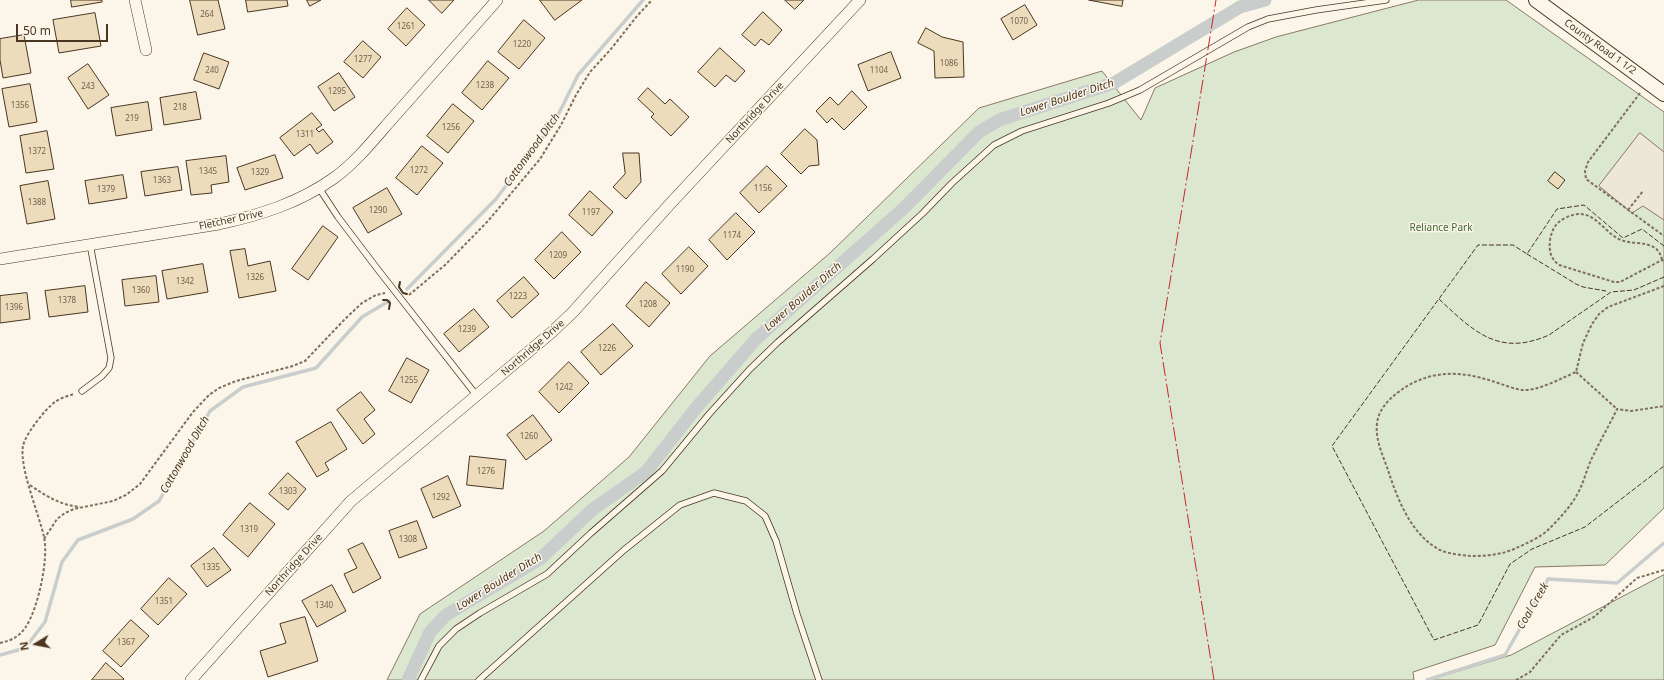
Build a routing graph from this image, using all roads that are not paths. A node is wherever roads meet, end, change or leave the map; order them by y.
1 (135, 0) edge
2 (497, 0) edge
3 (860, 0) edge
4 (1386, 0) edge
5 (1536, 0) edge
6 (146, 50) dead end
7 (1664, 94) edge
8 (319, 188) junction
9 (90, 244) junction
10 (0, 258) edge
11 (82, 391) road end
12 (476, 396) junction
13 (191, 680) edge
14 (421, 680) edge
15 (479, 680) edge
16 (819, 680) edge

1 - 6 street
2 - 8 street, Fletcher Drive
3 - 12 street, Northridge Drive
4 - 14 lane
5 - 7 street, County Road 1 1/2
8 - 9 street, Fletcher Drive
8 - 12 lane
9 - 10 street, Fletcher Drive
9 - 11 lane
12 - 13 street, Northridge Drive
15 - 16 lane

